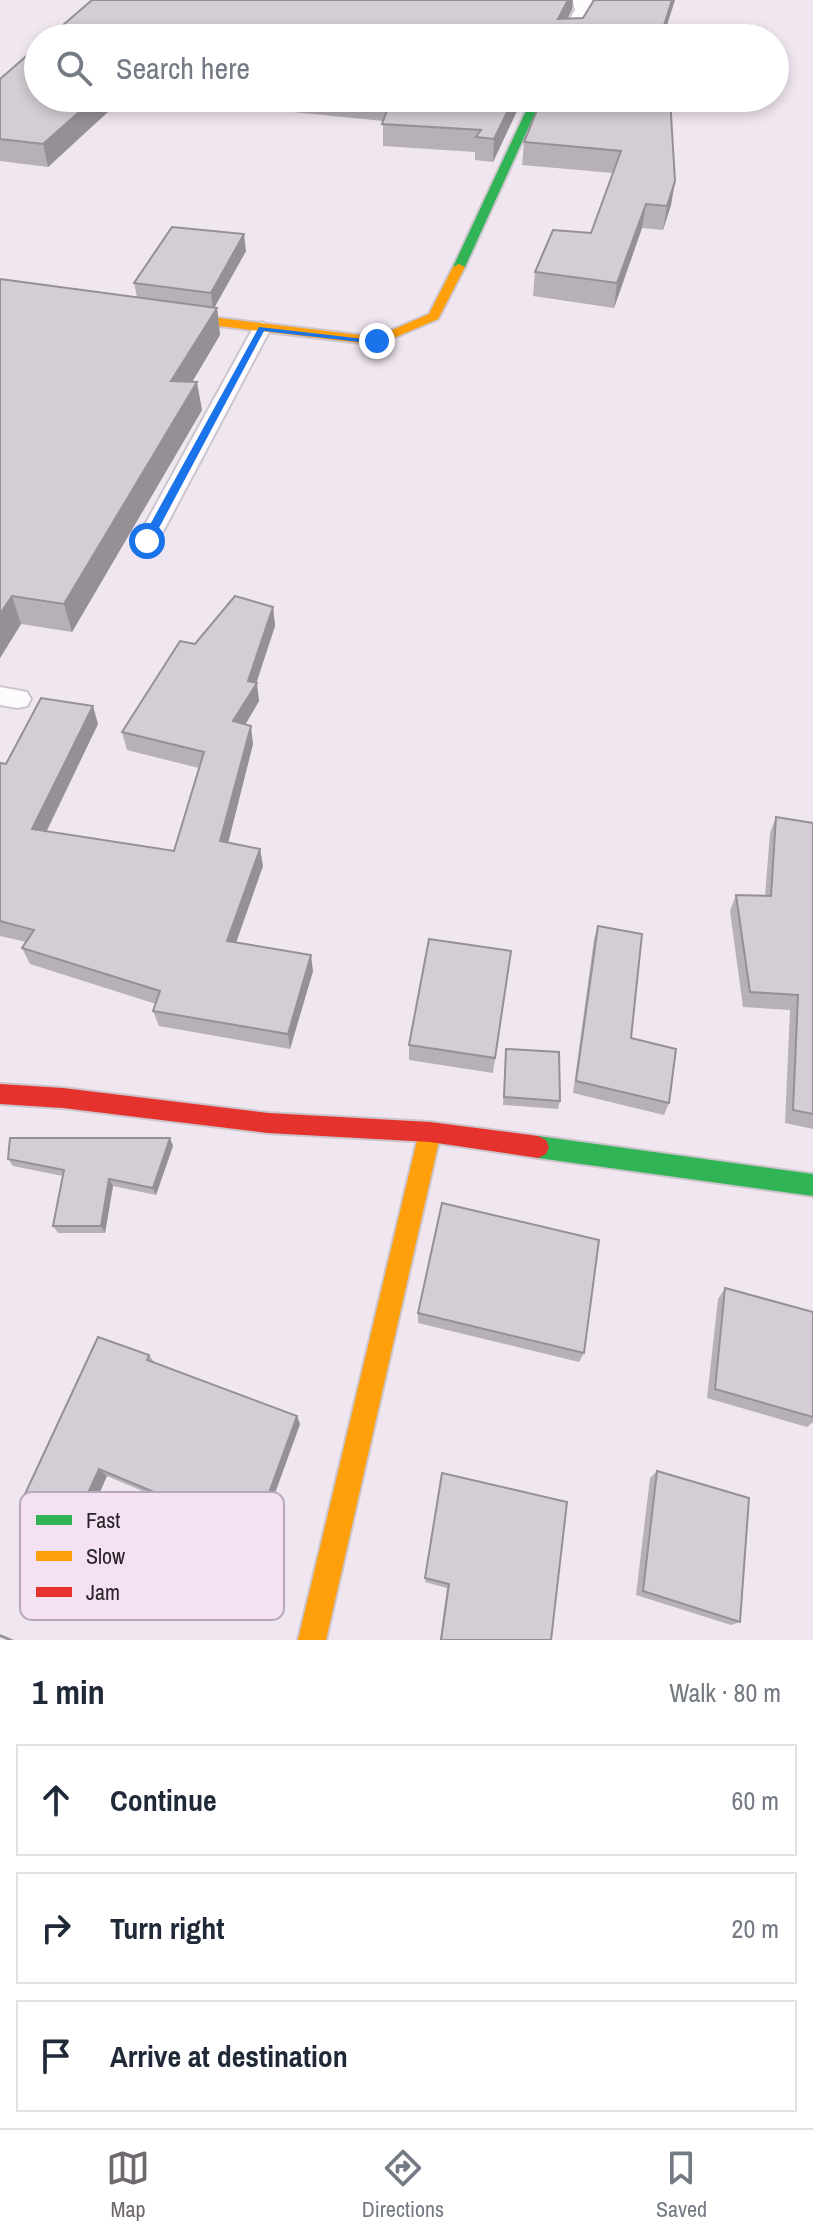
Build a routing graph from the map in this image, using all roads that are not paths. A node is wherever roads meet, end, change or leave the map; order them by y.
1 (582, 0) edge
2 (576, 24) edge
3 (531, 112) edge
4 (138, 313) edge
5 (262, 328) junction
6 (147, 541) dead end
7 (0, 1094) edge
8 (430, 1132) junction
9 (813, 1185) edge
10 (312, 1640) edge

1 - 2 street
3 - 5 street
4 - 5 street
5 - 6 lane
7 - 8 street
8 - 9 street
8 - 10 street

